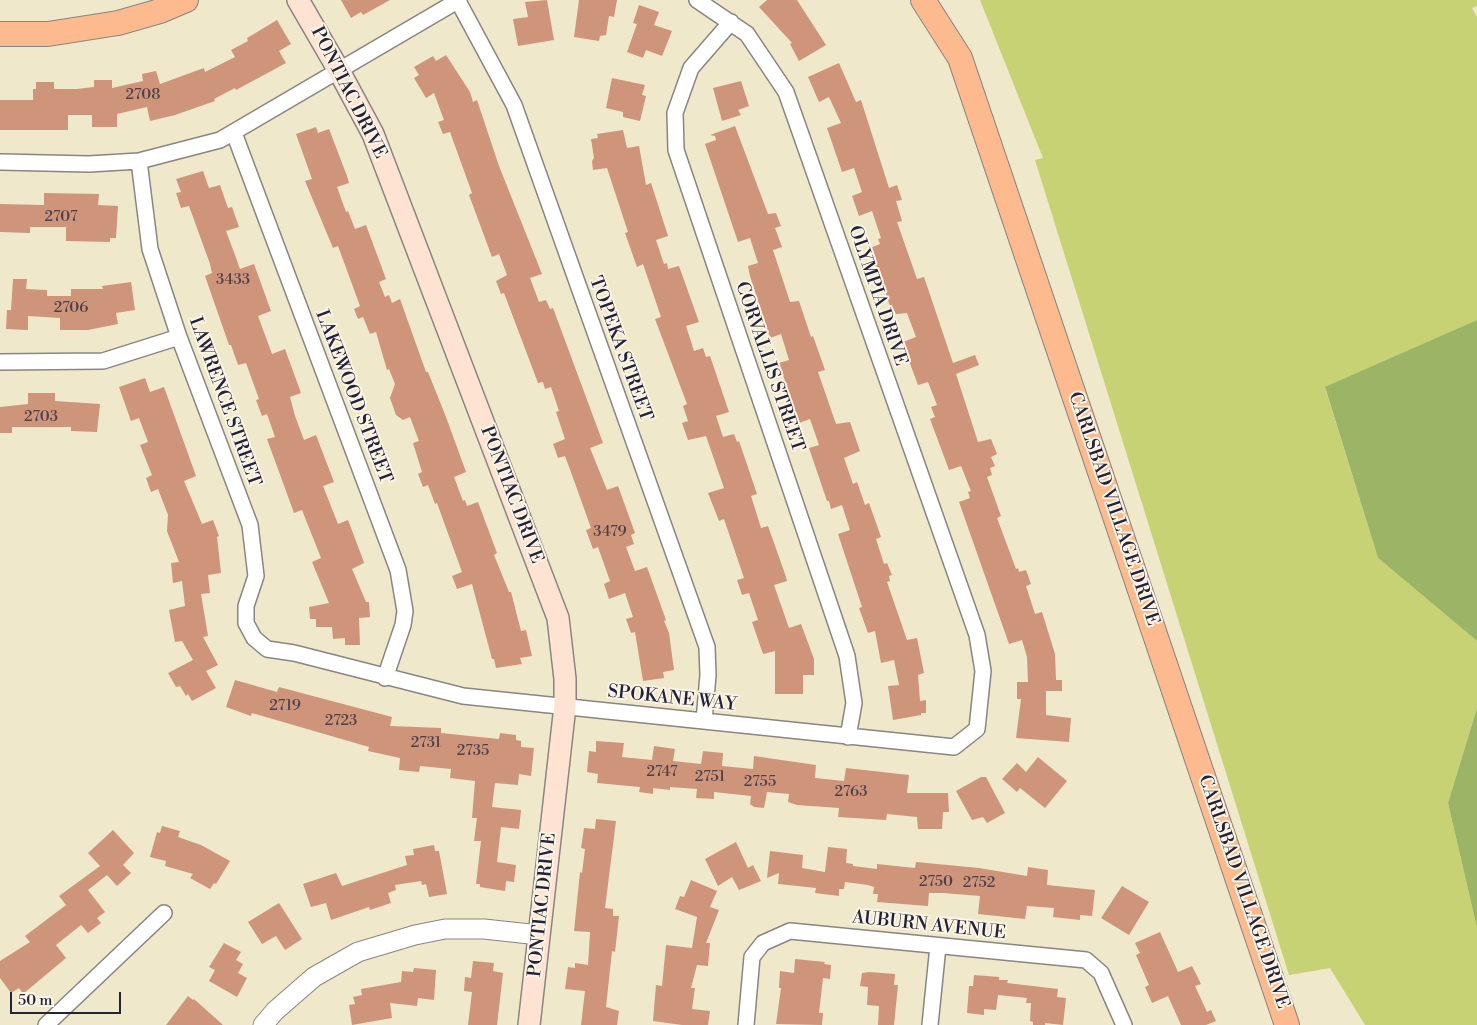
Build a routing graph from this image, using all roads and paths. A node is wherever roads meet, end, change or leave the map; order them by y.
1 (186, 0) edge
2 (298, 0) edge
3 (458, 0) edge
4 (697, 0) edge
5 (923, 0) edge
6 (731, 22) junction
7 (0, 34) edge
8 (338, 69) junction
9 (234, 133) junction
10 (138, 161) junction
11 (0, 162) edge
12 (179, 337) junction
13 (0, 362) edge
14 (977, 635) joint
15 (267, 649) joint
16 (385, 678) junction
17 (565, 706) junction
18 (704, 721) junction
19 (848, 737) junction
20 (164, 913) dead end
21 (539, 936) junction
22 (938, 946) junction
23 (46, 1025) edge
24 (263, 1025) edge
25 (529, 1025) edge
26 (746, 1025) edge
27 (930, 1025) edge
28 (1124, 1025) edge
29 (1287, 1025) edge

1 - 7 main road
2 - 8 main road, PONTIAC DRIVE
3 - 8 street
3 - 18 street, TOPEKA STREET
4 - 6 street, OLYMPIA DRIVE
5 - 29 main road, CARLSBAD VILLAGE DRIVE
6 - 14 street, OLYMPIA DRIVE
6 - 19 street, CORVALLIS STREET
8 - 9 street
8 - 17 main road, PONTIAC DRIVE
9 - 10 street
9 - 16 street, LAKEWOOD STREET
10 - 11 street
10 - 12 street, LAWRENCE STREET
12 - 13 street
12 - 15 street, LAWRENCE STREET
14 - 19 street, SPOKANE WAY
15 - 16 street, SPOKANE WAY
16 - 17 street, SPOKANE WAY
17 - 18 street, SPOKANE WAY
17 - 21 main road, PONTIAC DRIVE
18 - 19 street, SPOKANE WAY
20 - 23 street
21 - 24 street
21 - 25 main road, PONTIAC DRIVE
22 - 26 street, AUBURN AVENUE
22 - 27 street
22 - 28 street, AUBURN AVENUE

